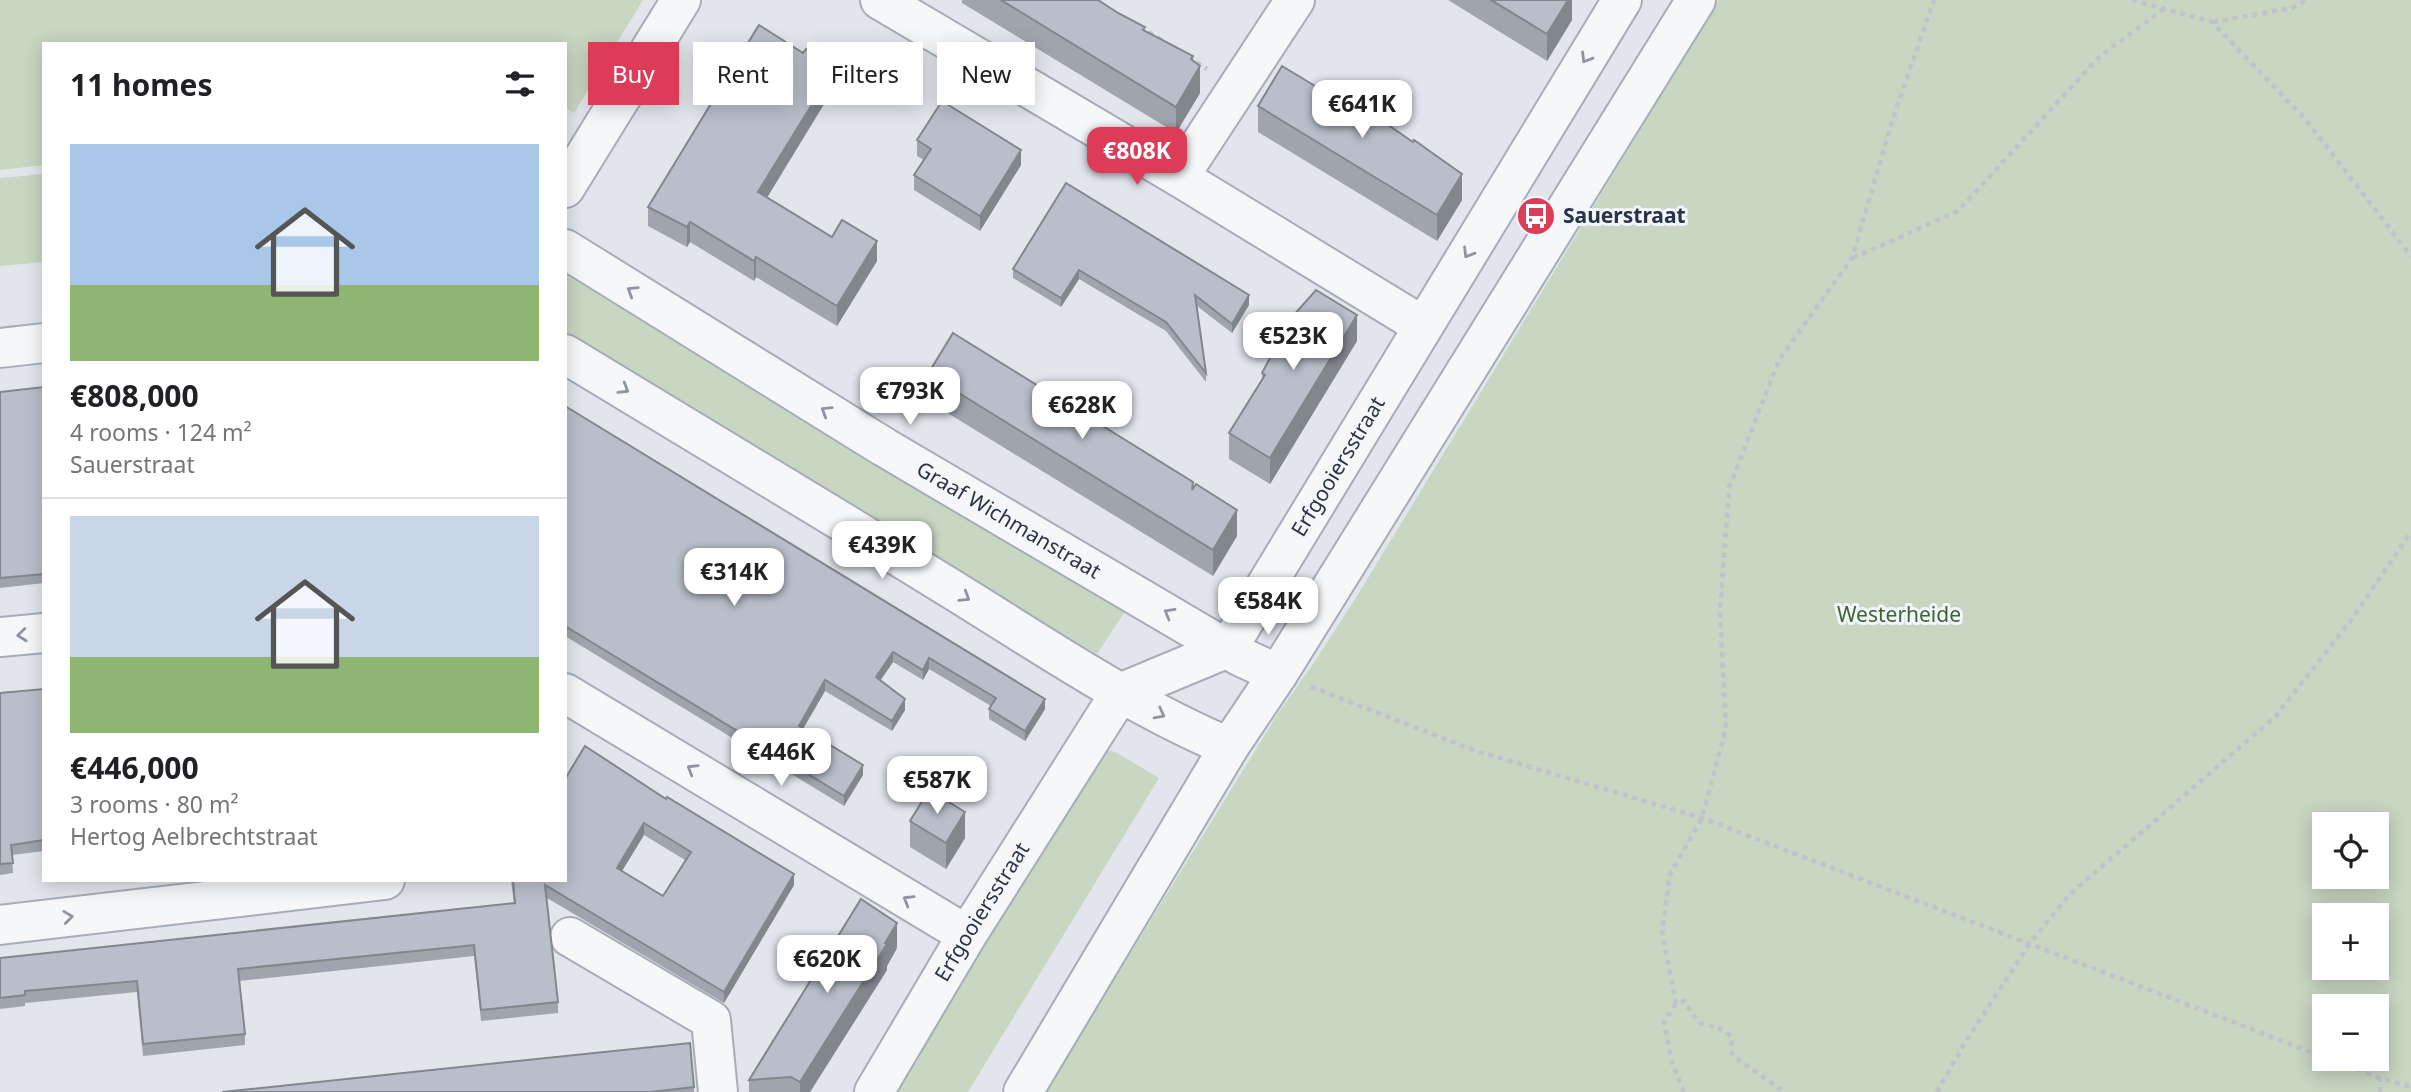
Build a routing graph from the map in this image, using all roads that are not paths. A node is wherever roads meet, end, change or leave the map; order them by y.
1 (681, 0) edge
2 (880, 0) edge
3 (1295, 0) edge
4 (1622, 0) edge
5 (1696, 0) edge
6 (1179, 177) junction
7 (567, 185) edge
8 (567, 250) edge
9 (1423, 326) junction
10 (42, 344) edge
11 (0, 348) edge
12 (567, 355) edge
13 (42, 633) edge
14 (0, 637) edge
15 (1228, 648) junction
16 (1278, 674) junction
17 (1120, 693) junction
18 (567, 697) edge
19 (1229, 747) junction
20 (368, 882) edge
21 (0, 925) edge
22 (967, 935) junction
23 (570, 937) dead end
24 (718, 1092) edge
25 (874, 1092) edge
26 (1023, 1092) edge

1 - 7 street
2 - 6 street
3 - 6 street
4 -> 9 street, Erfgooiersstraat
5 - 16 street
6 - 9 street
15 -> 8 street, Graaf Wichmanstraat
9 - 15 street, Erfgooiersstraat
10 - 11 street
12 -> 17 street
13 -> 14 street
15 - 16 street, Graaf Wichmanstraat
15 - 17 street
16 - 19 street
17 -> 19 street
17 - 22 street, Erfgooiersstraat
22 -> 18 street
19 - 26 street
21 -> 20 street
22 - 25 street, Erfgooiersstraat
23 - 24 street

